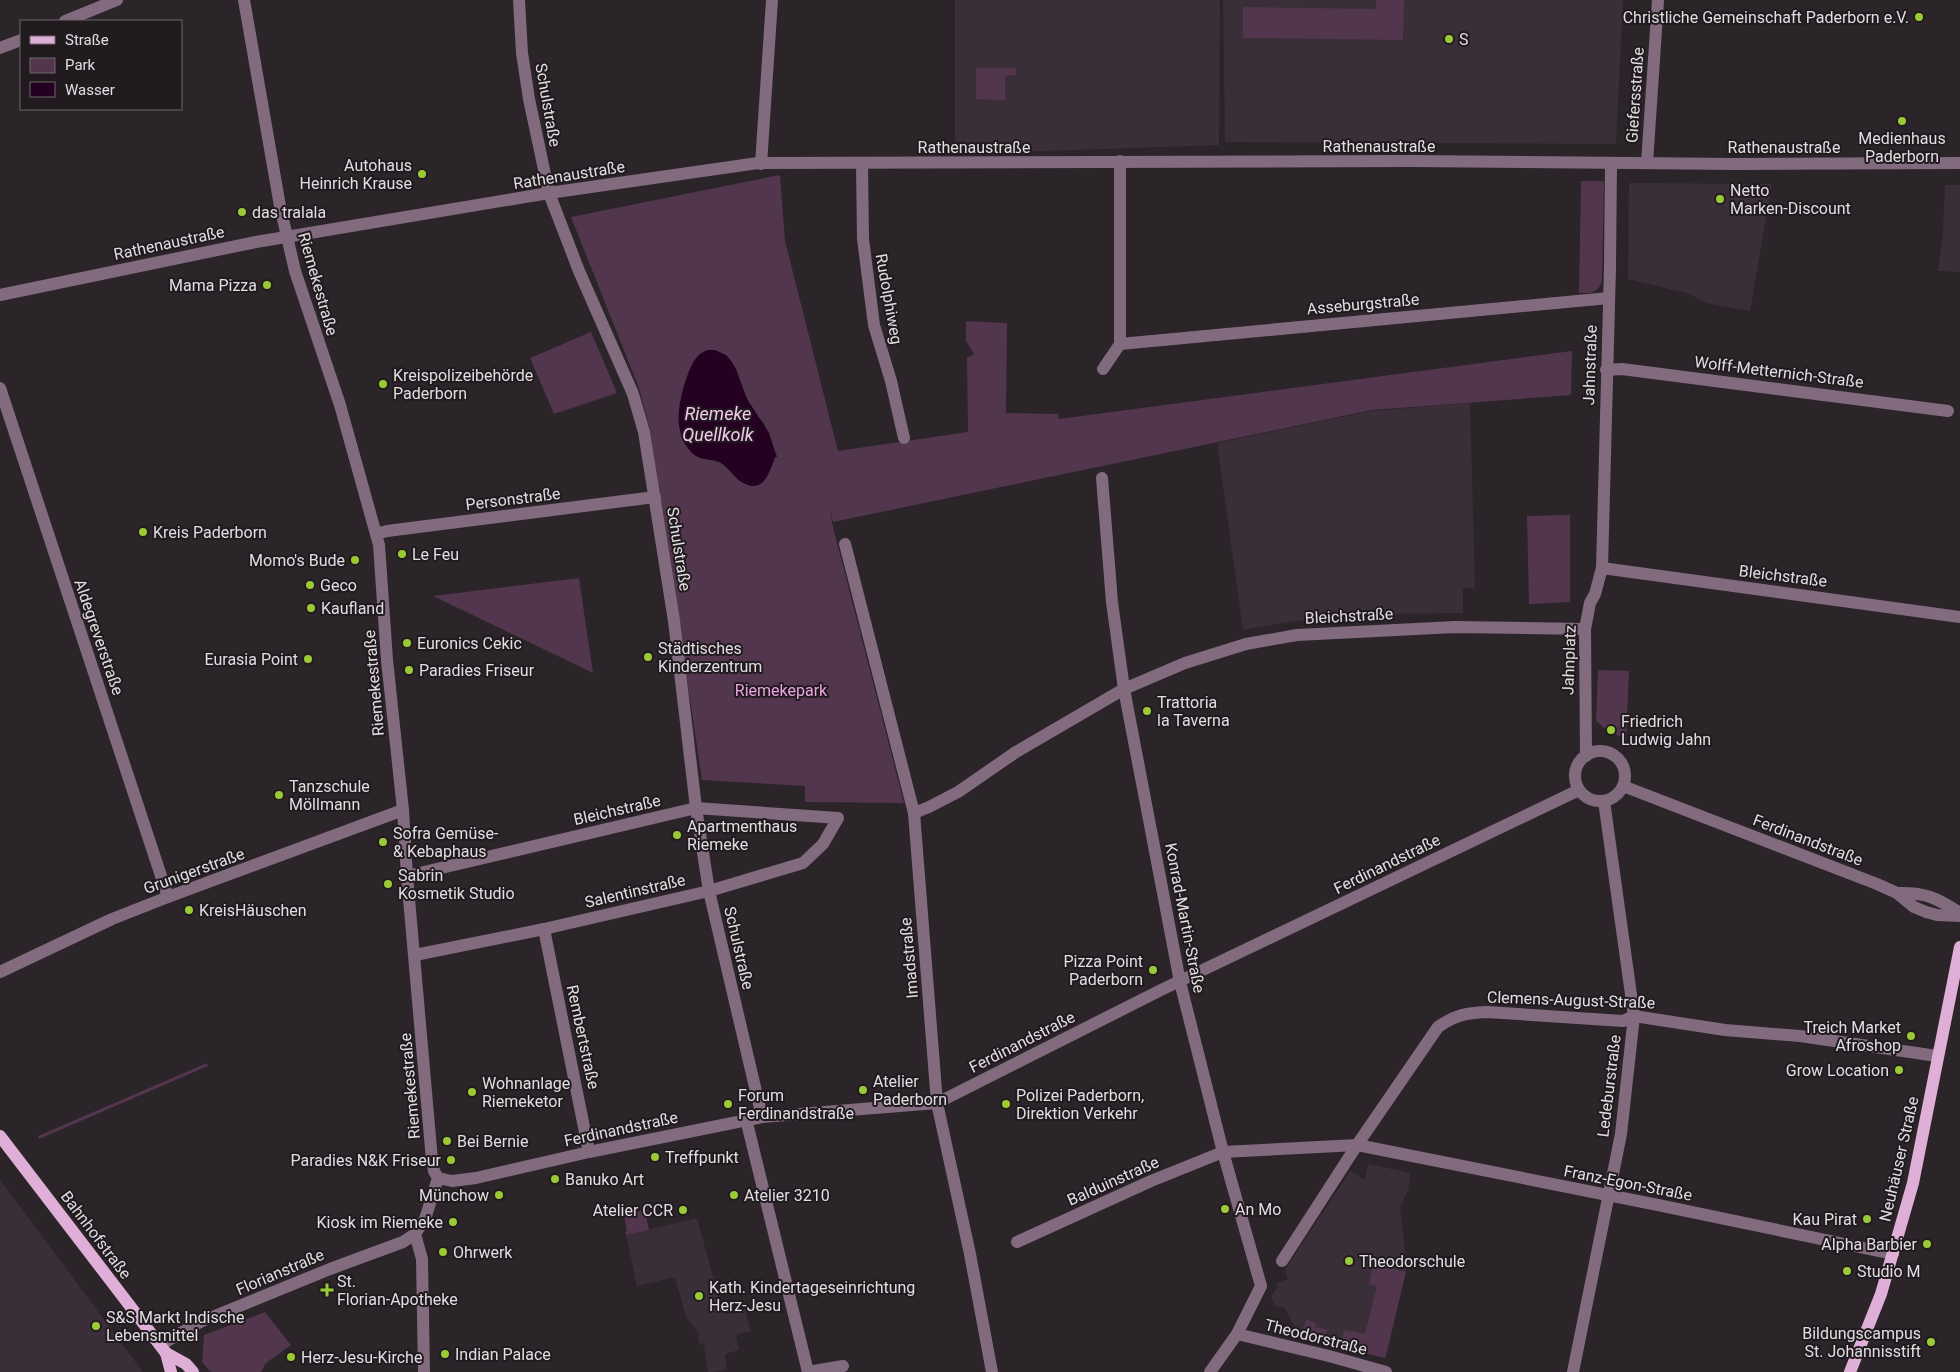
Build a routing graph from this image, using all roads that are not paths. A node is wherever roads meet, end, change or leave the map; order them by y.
1 (116, 0) edge
2 (244, 0) edge
3 (519, 0) edge
4 (772, 0) edge
5 (1658, 0) edge
6 (67, 20) edge
7 (20, 40) edge
8 (0, 48) edge
9 (1120, 161) junction
10 (1611, 163) junction
11 (1647, 163) junction
12 (1960, 163) edge
13 (761, 164) junction
14 (862, 164) junction
15 (549, 194) junction
16 (287, 237) junction
17 (0, 295) edge
18 (1609, 298) junction
19 (1120, 344) junction
20 (1103, 369) dead end
21 (1606, 370) junction
22 (0, 388) edge
23 (1948, 411) dead end
24 (904, 438) dead end
25 (1102, 478) dead end
26 (655, 497) junction
27 (376, 534) junction
28 (846, 544) dead end
29 (1602, 568) junction
30 (1960, 617) edge
31 (1585, 629) junction
32 (1124, 689) junction
33 (1586, 756) junction
34 (1623, 786) junction
35 (1579, 790) junction
36 (1604, 801) junction
37 (696, 808) junction
38 (403, 810) junction
39 (914, 813) junction
40 (838, 818) joint
41 (407, 876) junction
42 (709, 891) junction
43 (168, 897) junction
44 (1960, 915) edge
45 (544, 928) junction
46 (1960, 947) edge
47 (414, 955) junction
48 (0, 972) edge
49 (1180, 982) junction
50 (1634, 1016) junction
51 (1937, 1056) junction
52 (937, 1103) junction
53 (762, 1117) junction
54 (746, 1119) junction
55 (0, 1136) edge
56 (1357, 1146) junction
57 (589, 1152) junction
58 (1223, 1152) junction
59 (438, 1178) junction
60 (1608, 1196) junction
61 (414, 1234) junction
62 (1017, 1242) dead end
63 (1893, 1254) junction
64 (1282, 1261) dead end
65 (1237, 1334) junction
66 (163, 1349) junction
67 (838, 1368) edge
68 (172, 1372) edge
69 (194, 1372) edge
70 (424, 1372) edge
71 (808, 1372) edge
72 (992, 1372) edge
73 (1210, 1372) edge
74 (1386, 1372) edge
75 (1573, 1372) edge
76 (1850, 1372) edge

1 - 6 street
2 - 16 street, Riemekestraße
3 - 15 street, Schulstraße
4 - 13 street
5 - 11 street, Giefersstraße
7 - 8 street
9 - 10 street, Rathenaustraße
9 - 14 street, Rathenaustraße
9 - 19 street
10 - 11 street, Rathenaustraße
10 - 18 street, Jahnstraße
11 - 12 street, Rathenaustraße
13 - 14 street, Rathenaustraße
13 - 15 street, Rathenaustraße
14 - 24 street, Rudolphiweg
15 - 16 street, Rathenaustraße
15 - 26 street, Schulstraße
16 - 17 street, Rathenaustraße
16 - 27 street, Riemekestraße
18 - 19 street, Asseburgstraße
18 - 21 street, Jahnstraße
19 - 20 street
21 - 23 street, Wolff-Metternich-Straße
21 - 29 street, Jahnstraße
22 - 43 street, Aldegreverstraße
25 - 32 street
26 - 27 street, Personstraße
26 - 37 street, Schulstraße
27 - 38 street, Riemekestraße
28 - 39 street, Imadstraße
29 - 30 street, Bleichstraße
29 - 31 street, Jahnplatz
31 - 32 street, Bleichstraße
31 - 33 street, Jahnplatz
32 - 39 street, Bleichstraße
32 - 49 street, Konrad-Martin-Straße
33 - 34 street
33 - 35 street, Jahnplatz
34 - 36 street
34 - 44 street, Ferdinandstraße
35 - 36 street
35 - 49 street, Ferdinandstraße
36 - 50 street, Ledeburstraße
37 - 40 street, Bleichstraße
37 - 41 street, Bleichstraße
37 - 42 street, Schulstraße
38 - 41 street, Riemekestraße
38 - 43 street, Grunigerstraße
39 - 52 street, Imadstraße
40 - 42 street, Salentinstraße
41 - 47 street, Riemekestraße
42 - 45 street, Salentinstraße
42 - 53 street, Schulstraße
43 - 48 street, Grunigerstraße
45 - 47 street, Salentinstraße
45 - 57 street, Rembertstraße
46 - 51 main road, Neuhäuser Straße
47 - 59 street, Riemekestraße
49 - 52 street, Ferdinandstraße
49 - 58 street, Konrad-Martin-Straße
50 - 51 street, Clemens-August-Straße
50 - 56 street, Clemens-August-Straße
50 - 60 street, Ledeburstraße
51 - 63 main road, Neuhäuser Straße
52 - 53 street, Ferdinandstraße
52 - 72 street, Imadstraße
53 - 54 street, Ferdinandstraße
54 - 57 street, Ferdinandstraße
54 - 71 street
55 - 66 main road, Bahnhofstraße
56 - 58 street, Franz-Egon-Straße
56 - 60 street, Franz-Egon-Straße
56 - 64 street, Clemens-August-Straße
57 - 59 street, Ferdinandstraße
58 - 62 street, Balduinstraße
58 - 65 street, Konrad-Martin-Straße
59 - 61 street
60 - 63 street, Franz-Egon-Straße
60 - 75 street, Ledeburstraße
61 - 66 street, Florianstraße
61 - 70 street
63 - 76 main road, Neuhäuser Straße
65 - 73 street
65 - 74 street, Theodorstraße
66 - 68 main road, Bahnhofstraße
66 - 69 main road, Bahnhofstraße
67 - 71 street

